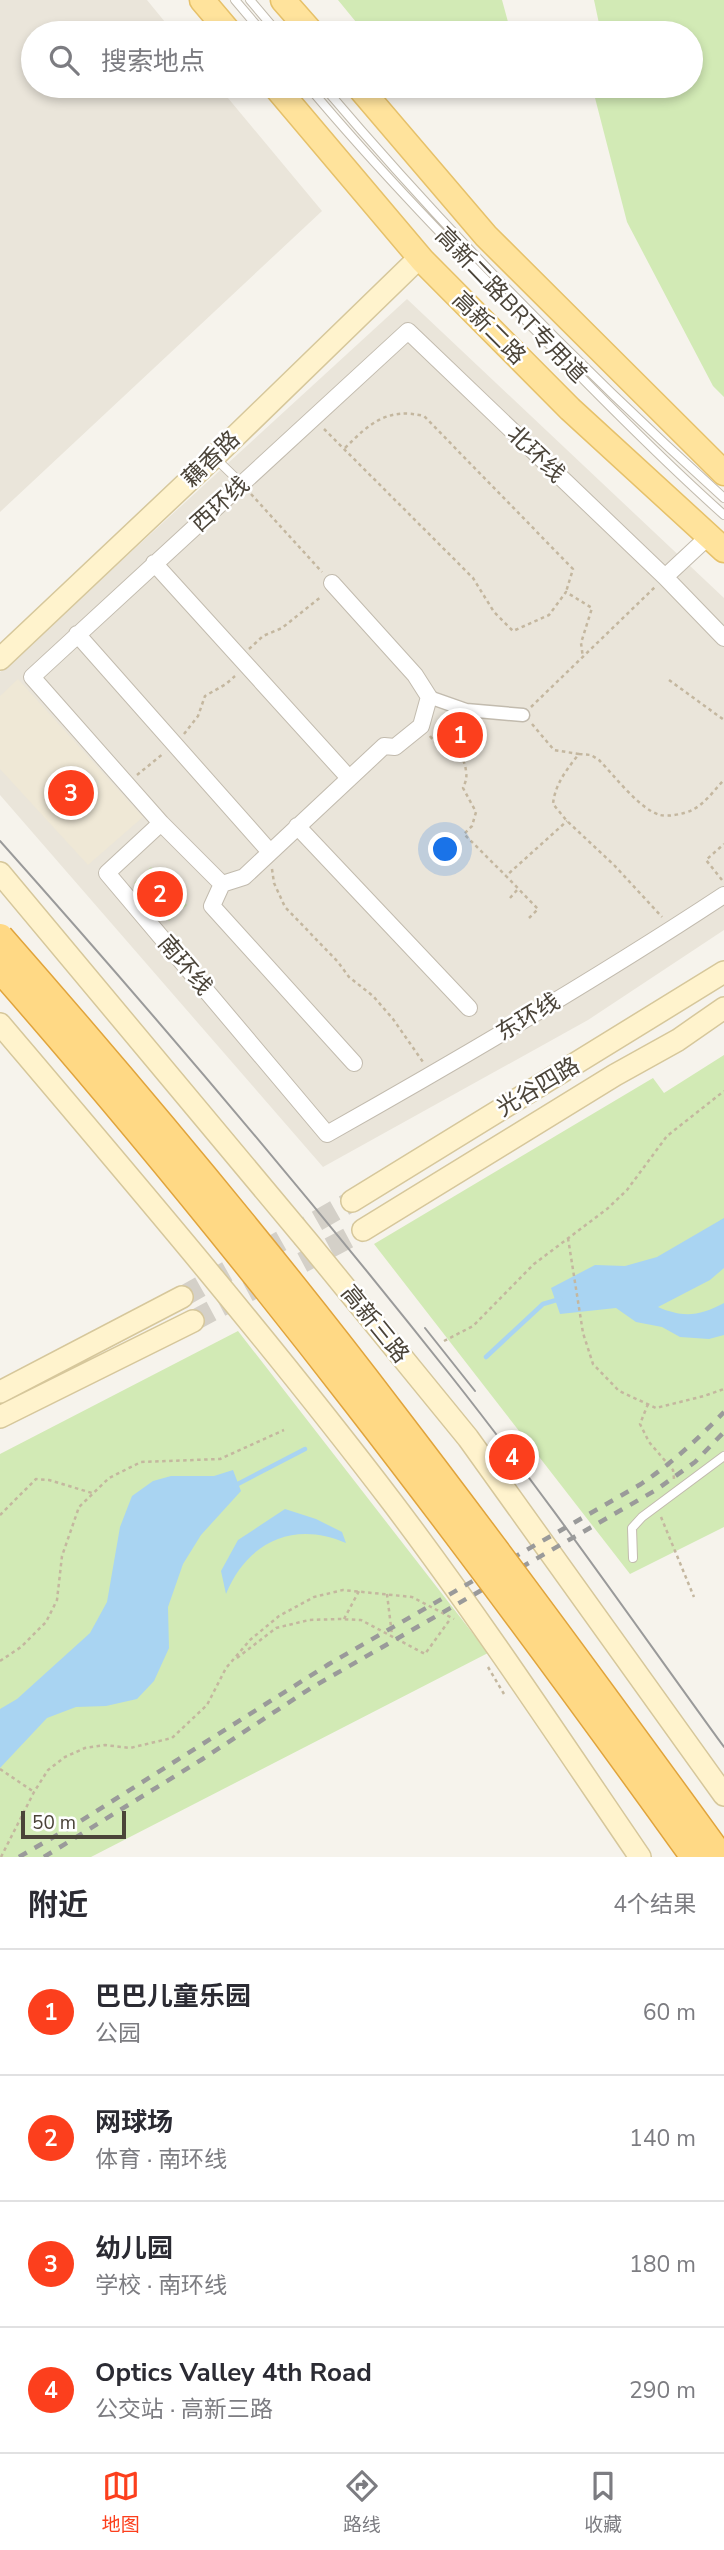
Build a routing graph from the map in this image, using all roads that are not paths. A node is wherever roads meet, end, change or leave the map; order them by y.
1 (202, 0) edge
2 (235, 0) edge
3 (250, 0) edge
4 (283, 0) edge
5 (220, 21) edge
6 (253, 21) edge
7 (268, 21) edge
8 (301, 21) edge
9 (285, 98) edge
10 (318, 98) edge
11 (333, 98) edge
12 (368, 98) edge
13 (420, 257) junction
14 (408, 331) joint
15 (214, 457) junction
16 (724, 473) edge
17 (242, 484) junction
18 (724, 498) edge
19 (724, 515) edge
20 (716, 543) edge
21 (154, 563) junction
22 (664, 577) junction
23 (332, 583) road end
24 (77, 634) junction
25 (724, 638) edge
26 (0, 659) edge
27 (429, 697) junction
28 (523, 715) road end
29 (349, 778) junction
30 (161, 823) junction
31 (297, 826) junction
32 (270, 852) junction
33 (0, 873) edge
34 (222, 884) junction
35 (724, 895) edge
36 (0, 937) edge
37 (0, 969) edge
38 (724, 972) edge
39 (468, 1007) dead end
40 (724, 1008) edge
41 (0, 1024) edge
42 (354, 1063) dead end
43 (327, 1134) joint
44 (352, 1201) tunnel mouth
45 (363, 1230) tunnel mouth
46 (181, 1297) tunnel mouth
47 (193, 1321) tunnel mouth
48 (0, 1392) edge
49 (0, 1417) edge
50 (724, 1456) edge
51 (633, 1558) dead end
52 (724, 1795) edge
53 (640, 1857) edge
54 (694, 1857) edge
55 (721, 1857) edge

1 - 5 main road
2 - 6 lane
3 - 7 lane
4 - 8 main road
9 - 13 main road, 高新二路
10 - 19 lane, 高新二路BRT专用道
11 - 18 lane, 高新二路BRT专用道
12 - 16 main road
13 - 15 main road, 藕香路
13 - 20 main road, 高新二路
14 - 17 street, 西环线
14 - 22 street, 北环线
15 - 17 lane
15 - 26 main road, 藕香路
17 - 21 street, 西环线
20 - 22 street
21 - 24 street, 西环线
21 - 29 street
22 - 25 street, 北环线
23 - 27 street
24 - 30 street, 西环线
24 - 32 street
27 - 28 street
27 - 29 street
29 - 31 street
30 - 34 street
30 - 43 street, 南环线
31 - 32 street
31 - 39 street
32 - 34 street
33 - 52 main road, 高新三路
34 - 42 street
35 - 43 street, 东环线
36 - 55 highway, 高新三路, bridge
37 - 54 highway, bridge
38 - 44 main road, 光谷四路
40 - 45 main road, 光谷四路
41 - 53 main road
46 - 48 main road
47 - 49 main road
50 - 51 lane

